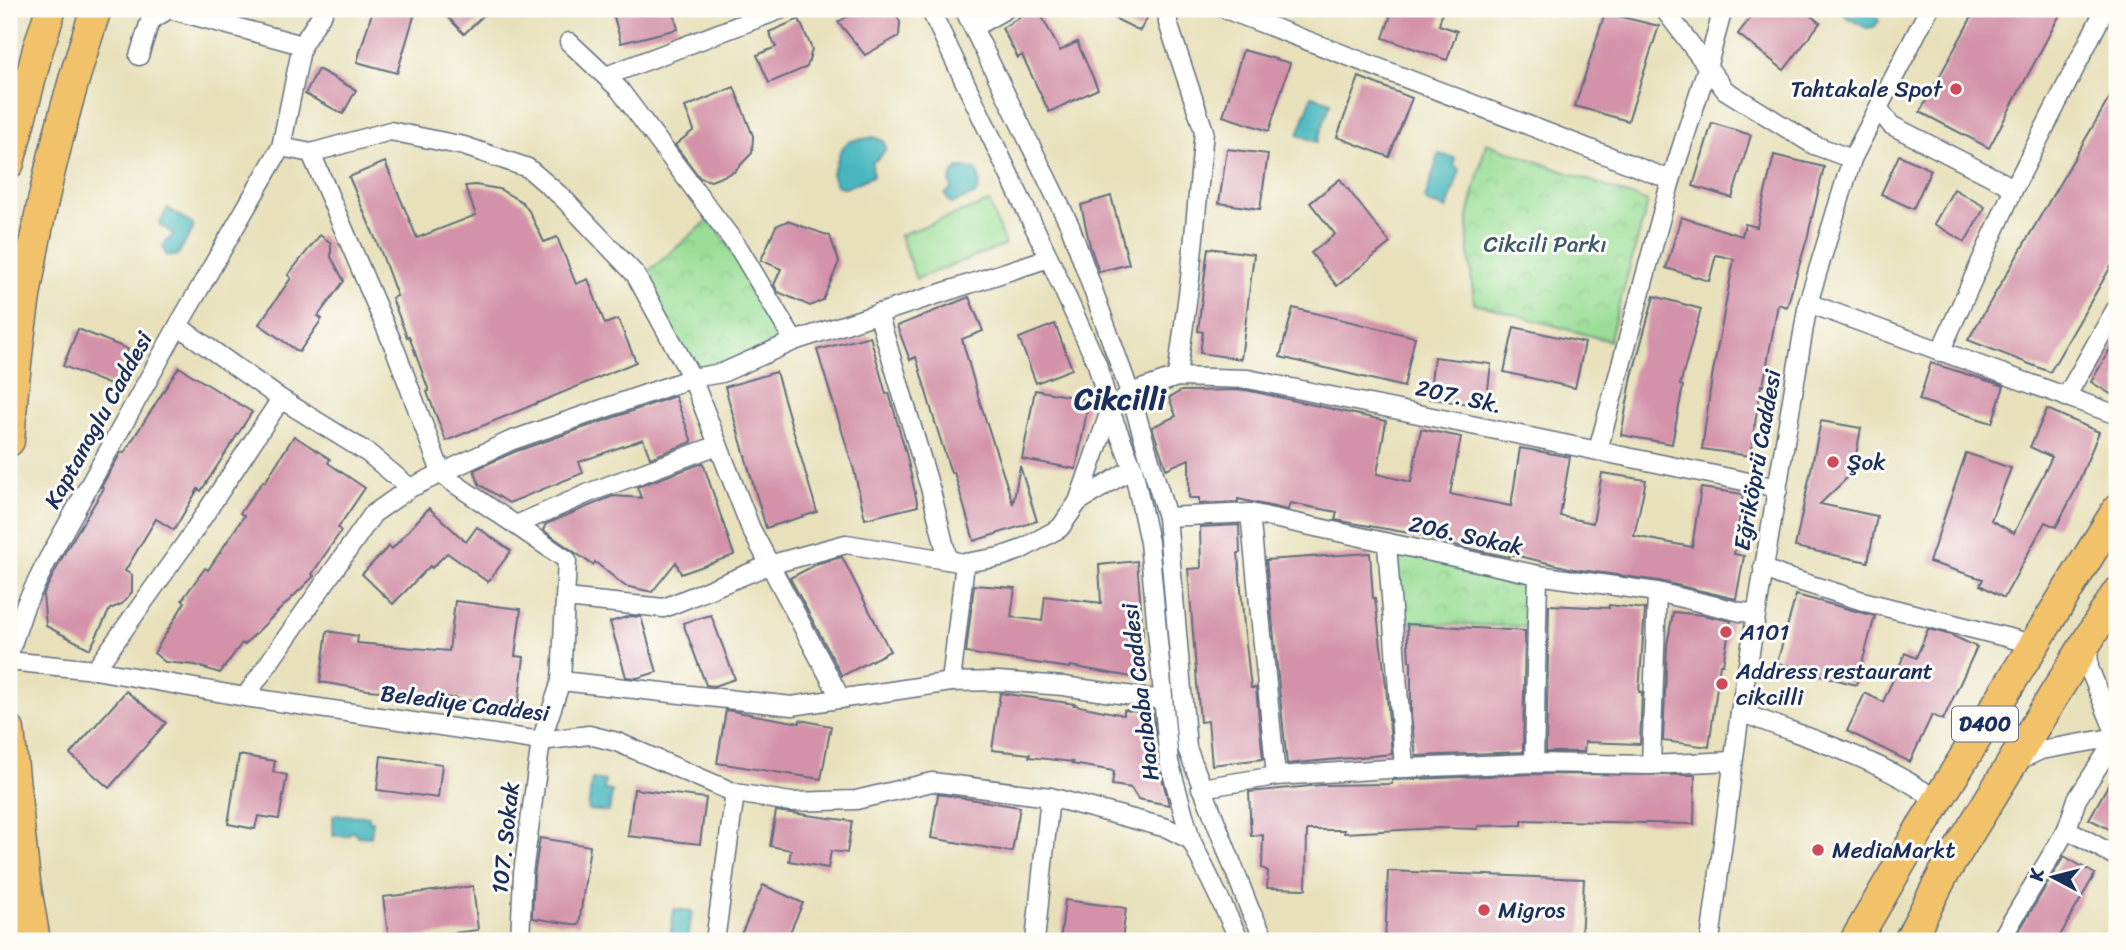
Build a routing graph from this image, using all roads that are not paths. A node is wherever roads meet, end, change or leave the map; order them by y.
1 (51, 9) edge
2 (96, 9) edge
3 (325, 9) edge
4 (782, 9) edge
5 (930, 9) edge
6 (964, 9) edge
7 (1006, 9) edge
8 (1168, 9) edge
9 (1225, 9) edge
10 (1664, 9) edge
11 (1723, 9) edge
12 (1929, 9) edge
13 (2105, 9) edge
14 (974, 27) junction
15 (569, 42) dead end
16 (302, 45) junction
17 (139, 56) dead end
18 (1707, 68) junction
19 (606, 76) junction
20 (1879, 109) junction
21 (281, 147) junction
22 (312, 153) junction
23 (1852, 159) junction
24 (9, 163) edge
25 (1671, 180) junction
26 (2014, 188) junction
27 (1049, 258) junction
28 (1808, 303) junction
29 (2117, 307) edge
30 (878, 313) junction
31 (178, 326) junction
32 (794, 341) junction
33 (1940, 352) junction
34 (1177, 377) junction
35 (692, 378) junction
36 (1130, 393) junction
37 (2066, 397) junction
38 (281, 399) junction
39 (1110, 411) junction
40 (2117, 415) edge
41 (9, 441) edge
42 (718, 445) junction
43 (1598, 450) junction
44 (1133, 468) junction
45 (442, 475) junction
46 (410, 488) junction
47 (1778, 490) junction
48 (1078, 502) junction
49 (2117, 510) edge
50 (1250, 513) junction
51 (1167, 517) junction
52 (516, 525) junction
53 (1387, 544) junction
54 (956, 561) junction
55 (769, 565) junction
56 (1763, 568) junction
57 (1538, 575) junction
58 (1657, 592) junction
59 (2117, 593) edge
60 (565, 598) junction
61 (1756, 612) junction
62 (2088, 641) junction
63 (2033, 644) junction
64 (9, 653) edge
65 (9, 661) edge
66 (95, 670) junction
67 (561, 681) junction
68 (951, 682) junction
69 (245, 697) junction
70 (841, 699) junction
71 (1162, 700) junction
72 (1740, 712) junction
73 (9, 730) edge
74 (2117, 737) edge
75 (541, 741) junction
76 (1732, 761) junction
77 (2014, 762) junction
78 (1534, 763) junction
79 (1651, 765) junction
80 (1404, 768) junction
81 (1276, 776) junction
82 (1201, 788) junction
83 (735, 793) junction
84 (1049, 797) junction
85 (1938, 801) junction
86 (2067, 829) junction
87 (1191, 840) junction
88 (2117, 857) edge
89 (35, 941) edge
90 (520, 941) edge
91 (715, 941) edge
92 (1035, 941) edge
93 (1240, 941) edge
94 (1266, 941) edge
95 (1710, 941) edge
96 (1855, 941) edge
97 (1909, 941) edge
98 (2000, 941) edge

1 - 24 highway
2 - 41 highway
3 - 16 street
4 - 19 street
5 - 27 street, Hacıbaba Caddesi
6 - 14 street
7 - 14 street
8 - 34 street
9 - 25 street
10 - 18 street
11 - 18 street
12 - 20 street, Eğriköprü Caddesi
13 - 26 street
14 - 36 street
15 - 19 street
16 - 17 street
16 - 21 street, Kaptanoglu Caddesi
18 - 23 street
18 - 25 street
19 - 32 street
20 - 23 street, Eğriköprü Caddesi
20 - 26 street
21 - 22 street
21 - 31 street, Kaptanoglu Caddesi
22 - 35 street
22 - 45 street
23 - 28 street, Eğriköprü Caddesi
25 - 43 street
26 - 33 street
27 - 30 street
27 - 39 street, Hacıbaba Caddesi
28 - 33 street
28 - 47 street, Eğriköprü Caddesi
29 - 37 street
30 - 32 street
30 - 54 street
31 - 38 street
31 - 64 street, Kaptanoglu Caddesi
32 - 35 street
33 - 37 street
34 - 36 street, 207. Sk.
34 - 43 street, 207. Sk.
35 - 42 street
35 - 45 street
36 - 39 street
36 - 51 street
37 - 40 street
38 - 46 street
38 - 66 street
39 - 44 street, Hacıbaba Caddesi
39 - 48 street
42 - 52 street
42 - 55 street
43 - 47 street, 207. Sk.
44 - 48 street
44 - 71 street, Hacıbaba Caddesi
45 - 46 street
45 - 52 street
46 - 69 street
47 - 56 street, Eğriköprü Caddesi
48 - 54 street
49 - 63 highway, D400
50 - 51 street, 206. Sokak
50 - 53 street, 206. Sokak
50 - 81 street
51 - 82 street
52 - 60 street, 107. Sokak
53 - 57 street, 206. Sokak
53 - 80 street
54 - 55 street
54 - 68 street
55 - 60 street
55 - 70 street
56 - 61 street, Eğriköprü Caddesi
56 - 63 street
57 - 58 street, 206. Sokak
57 - 78 street
58 - 61 street, 206. Sokak
58 - 79 street
59 - 62 highway, D400
60 - 67 street, 107. Sokak
61 - 72 street, Eğriköprü Caddesi
62 - 74 street
62 - 77 highway, D400
63 - 85 highway, D400
65 - 66 street, Belediye Caddesi
66 - 69 street, Belediye Caddesi
67 - 70 street
67 - 75 street, 107. Sokak
68 - 70 street
68 - 71 street
69 - 75 street, Belediye Caddesi
71 - 87 street, Hacıbaba Caddesi
72 - 76 street, Eğriköprü Caddesi
72 - 85 street
73 - 89 highway
74 - 77 street
74 - 86 street
75 - 83 street, Belediye Caddesi
75 - 90 street, 107. Sokak
76 - 79 street
76 - 95 street, Eğriköprü Caddesi
77 - 97 highway, D400
78 - 79 street
78 - 80 street
80 - 81 street
81 - 82 street
82 - 94 street
83 - 84 street, Belediye Caddesi
83 - 91 street
84 - 87 street, Belediye Caddesi
84 - 92 street
85 - 96 highway, D400
86 - 88 street
86 - 98 street
87 - 93 street, Hacıbaba Caddesi

